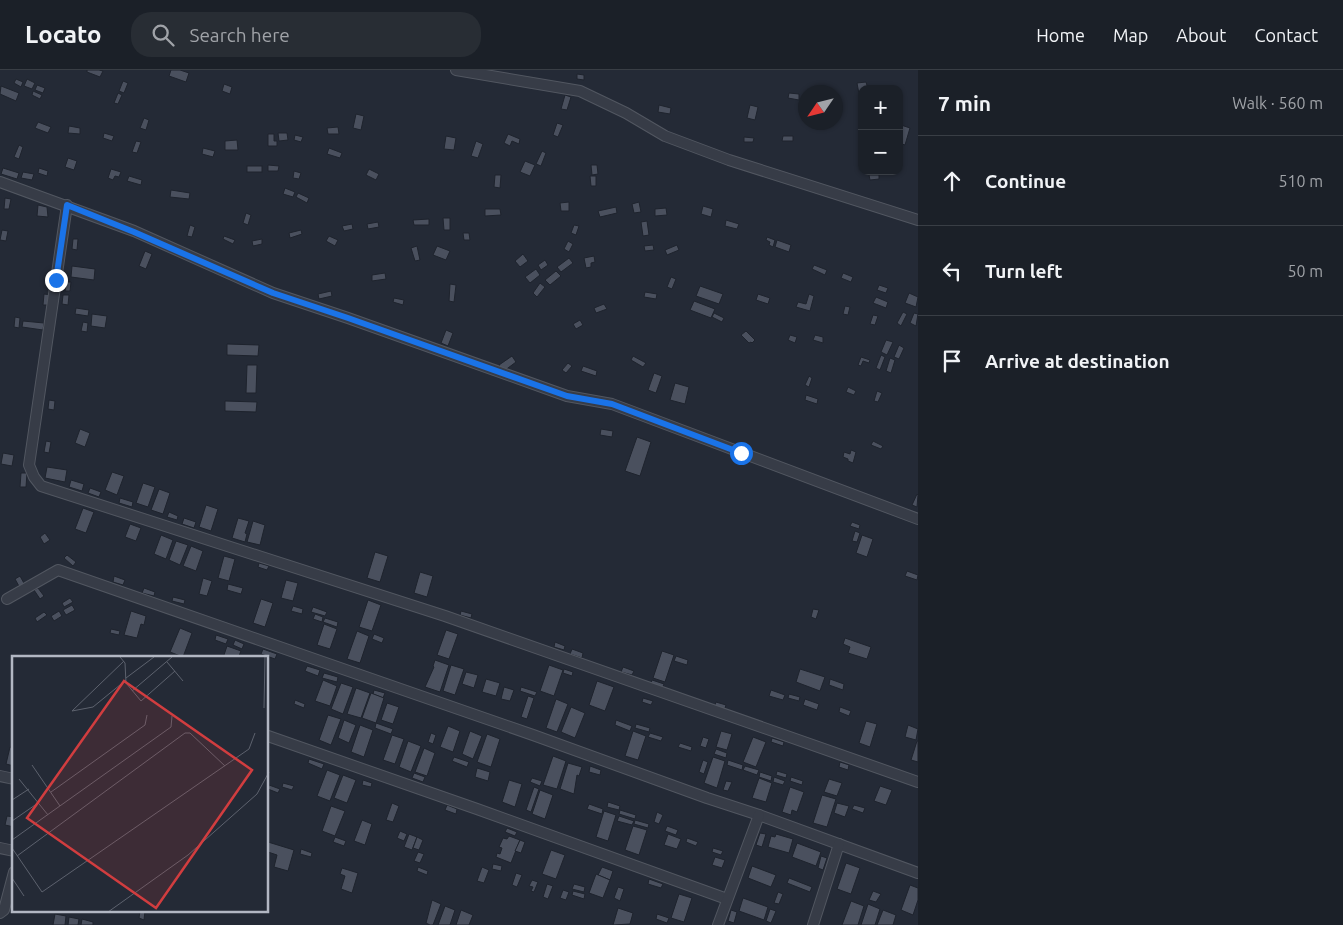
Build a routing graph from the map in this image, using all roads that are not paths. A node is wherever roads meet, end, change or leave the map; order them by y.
1 (456, 70) edge
2 (0, 182) edge
3 (67, 205) junction
4 (918, 220) edge
5 (918, 519) edge
6 (6, 600) dead end
7 (269, 736) edge
8 (918, 782) edge
9 (758, 815) junction
10 (839, 844) junction
11 (918, 873) edge
12 (12, 880) edge
13 (727, 899) junction
14 (0, 913) edge
15 (718, 925) edge
16 (813, 925) edge

1 - 4 street
2 - 3 street
3 - 5 street
3 - 8 street
6 - 9 street
7 - 13 street
9 - 10 street
9 - 13 street
10 - 11 street
10 - 16 street
12 - 14 street
13 - 15 street

